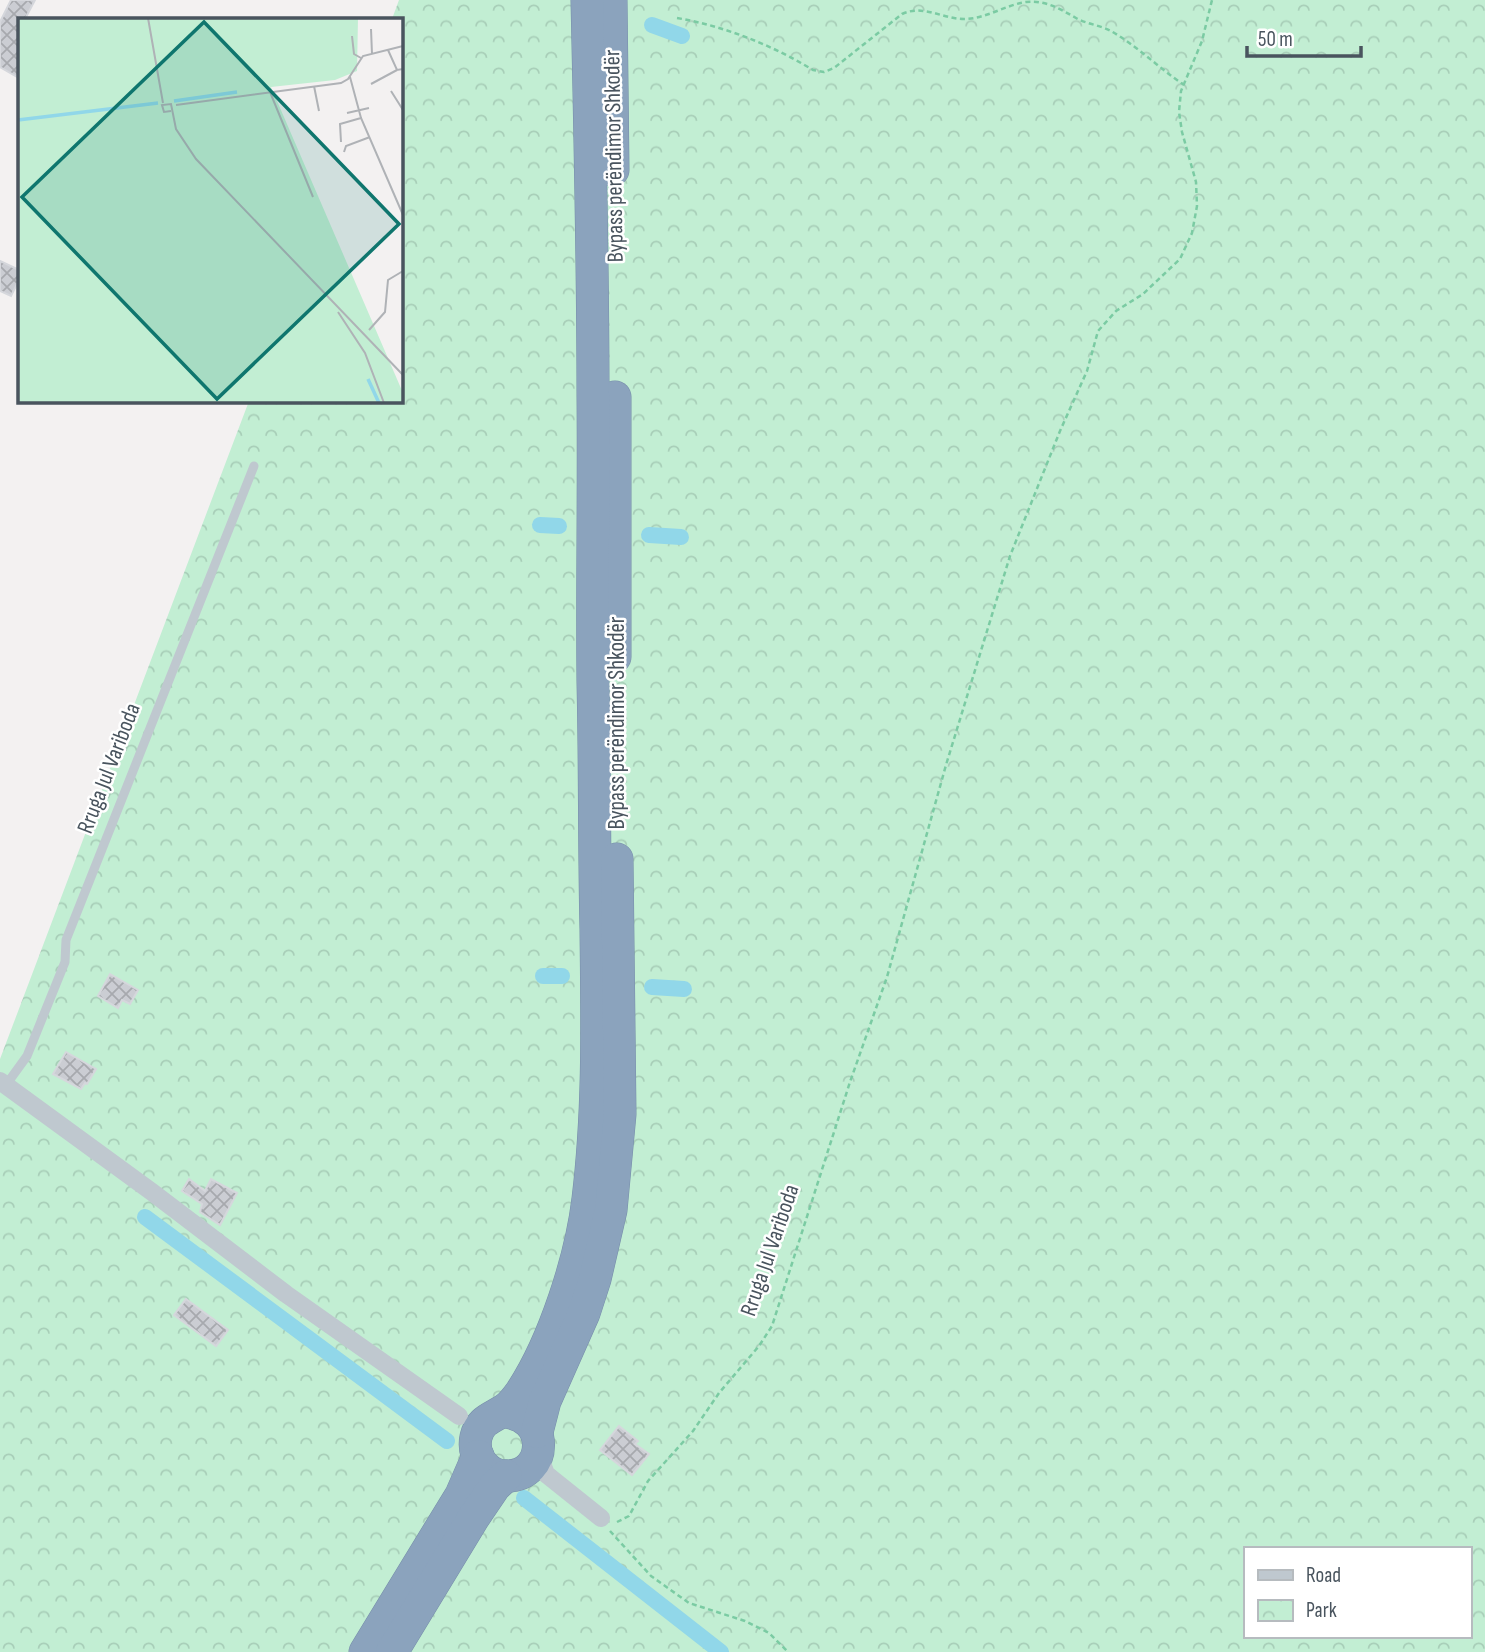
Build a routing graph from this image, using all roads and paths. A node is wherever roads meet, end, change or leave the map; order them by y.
1 (587, 0) edge
2 (611, 0) edge
3 (1212, 0) edge
4 (677, 18) dead end
5 (1184, 85) junction
6 (254, 466) dead end
7 (3, 1083) edge
8 (481, 1428) junction
9 (530, 1463) junction
10 (601, 1518) junction
11 (365, 1652) edge
12 (392, 1652) edge
13 (788, 1652) edge

1 - 8 highway, Bypass perëndimor Shkodër
2 - 9 highway, Bypass perëndimor Shkodër
3 - 5 path, Rruga Jul Variboda
4 - 5 path
5 - 10 path, Rruga Jul Variboda
6 - 7 lane, Rruga Jul Variboda
7 - 8 street, Rruga Jul Variboda
8 - 9 highway
8 - 9 highway
8 - 11 highway, Bypass perëndimor Shkodër
9 - 10 street
9 - 12 highway, Bypass perëndimor Shkodër
10 - 13 path

